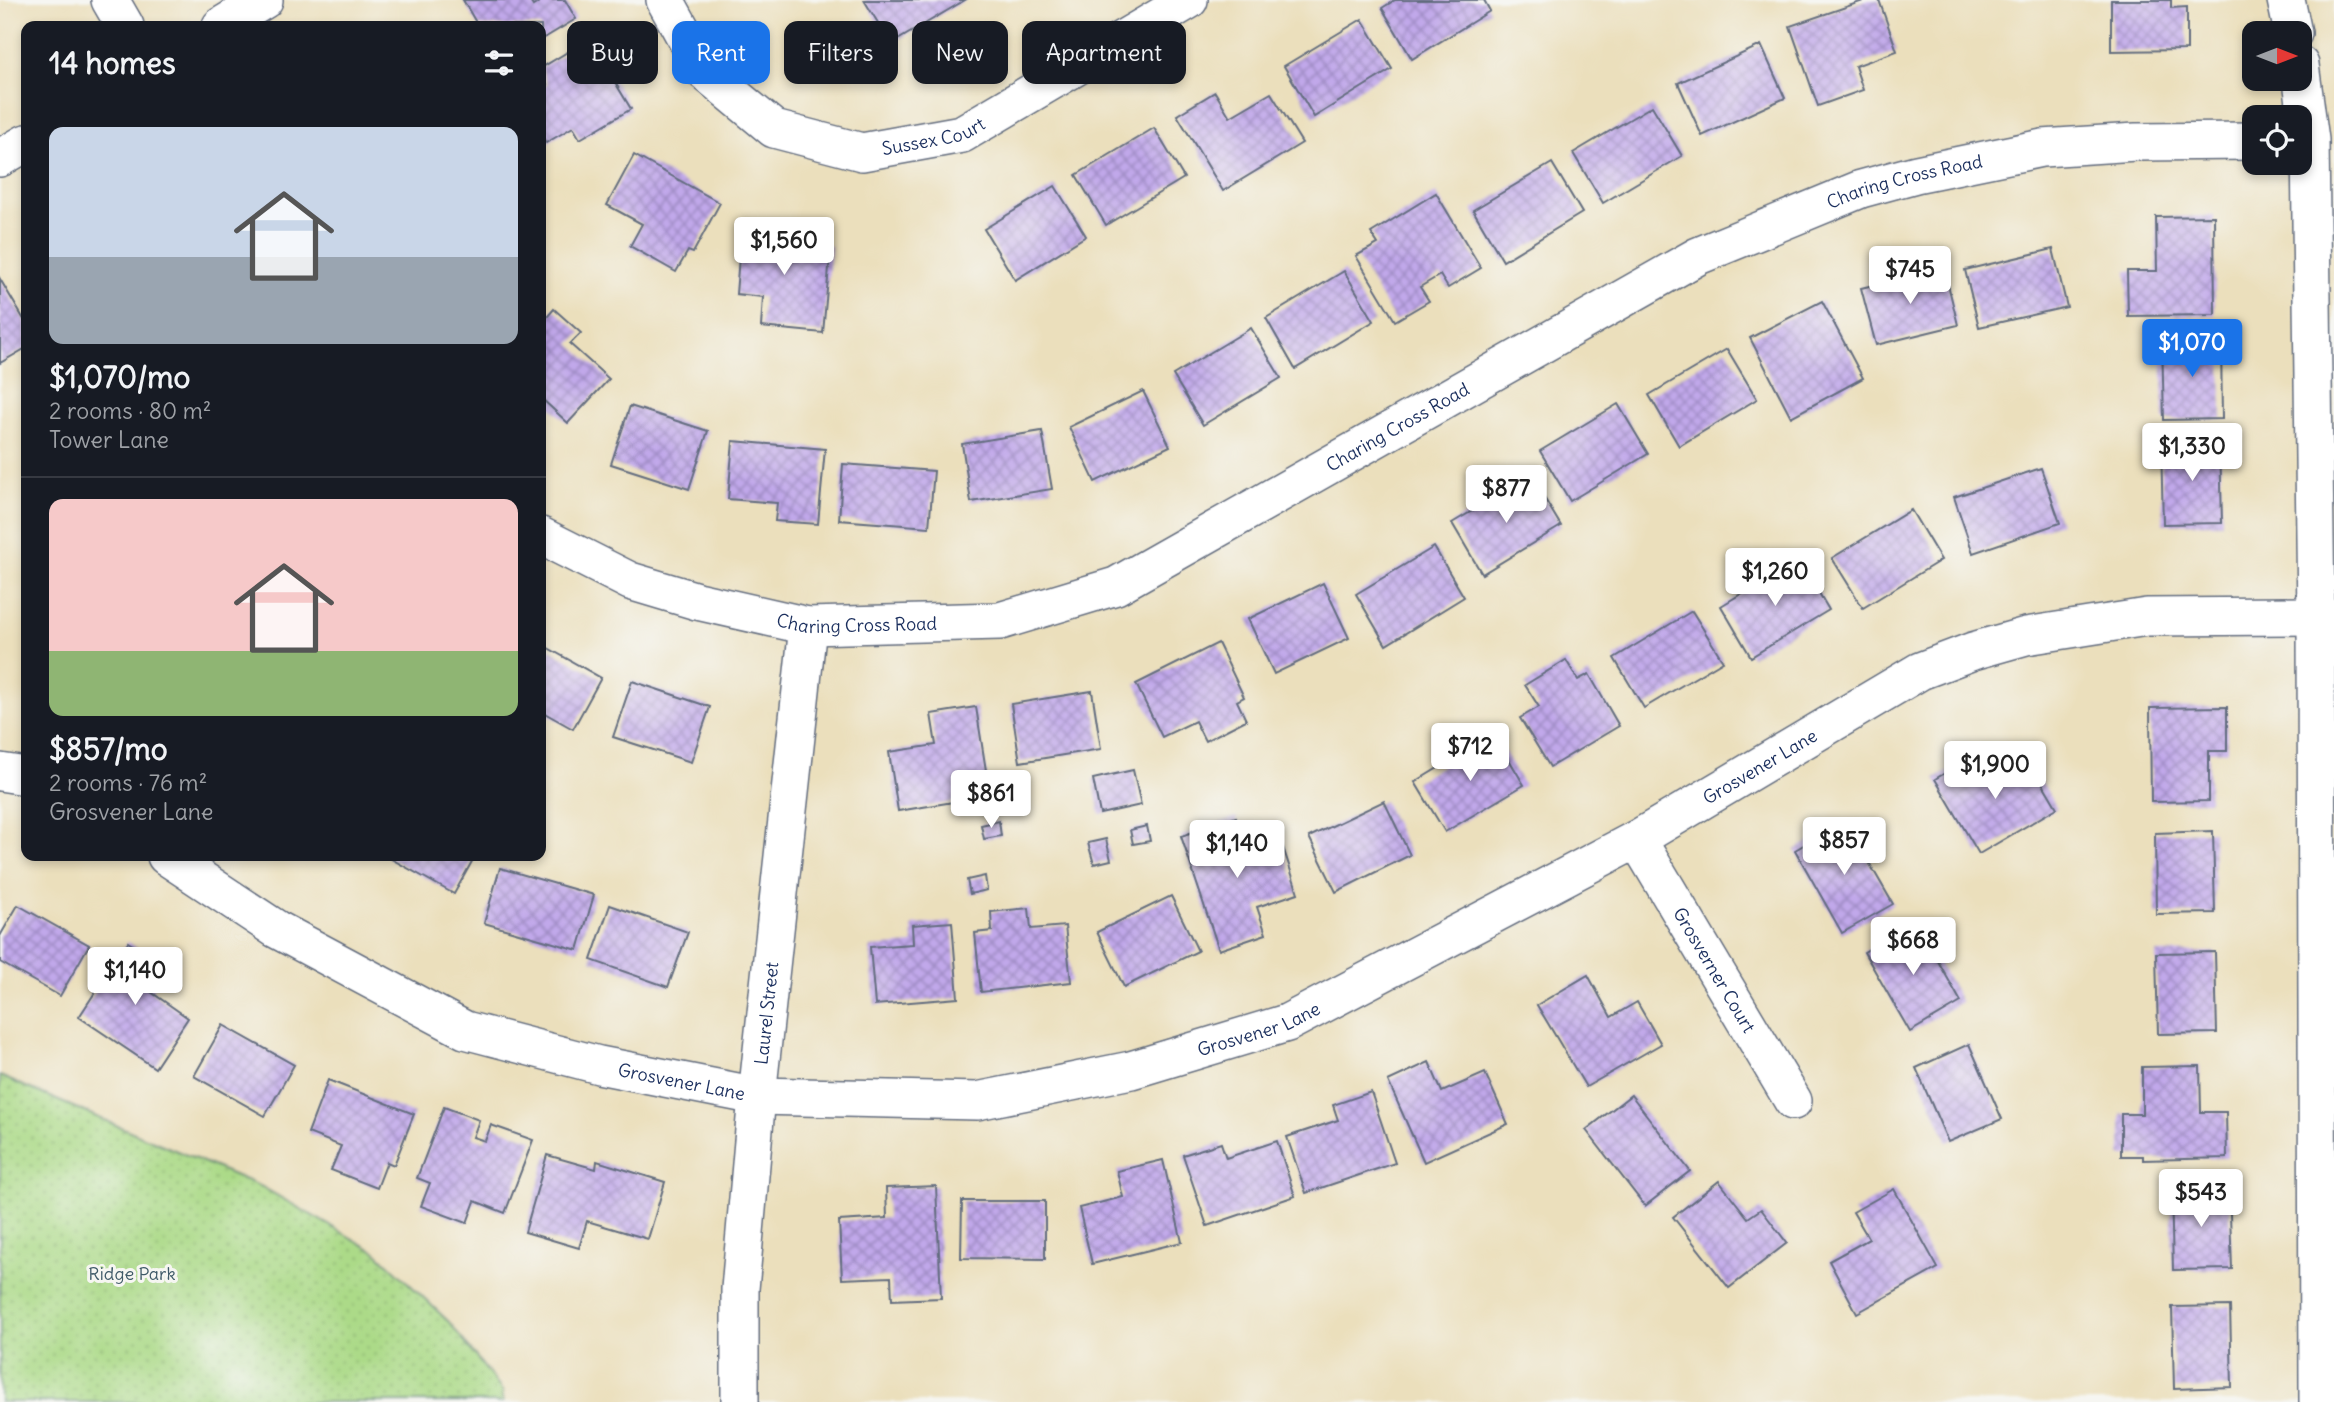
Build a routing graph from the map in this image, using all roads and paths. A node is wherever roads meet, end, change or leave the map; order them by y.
1 (110, 0) edge
2 (264, 0) edge
3 (665, 0) edge
4 (1189, 0) edge
5 (2286, 0) edge
6 (122, 21) edge
7 (229, 21) edge
8 (2290, 21) edge
9 (2305, 91) edge
10 (2315, 140) edge
11 (2242, 141) edge
12 (21, 146) edge
13 (0, 158) edge
14 (546, 538) edge
15 (2316, 616) junction
16 (808, 626) junction
17 (0, 772) edge
18 (21, 775) edge
19 (1637, 839) junction
20 (174, 861) edge
21 (757, 1096) junction
22 (1793, 1101) dead end
23 (740, 1402) edge
24 (2318, 1402) edge

1 - 6 street
2 - 7 street
3 - 4 street, Sussex Court
5 - 8 street
9 - 10 street
10 - 15 street
11 - 16 street, Charing Cross Road
12 - 13 street
14 - 16 street, Charing Cross Road
15 - 19 street, Grosvener Lane
15 - 24 street
16 - 21 street, Laurel Street
17 - 18 street
19 - 21 street, Grosvener Lane
19 - 22 street, Grosverner Court
20 - 21 street, Grosvener Lane
21 - 23 street, Laurel Street

